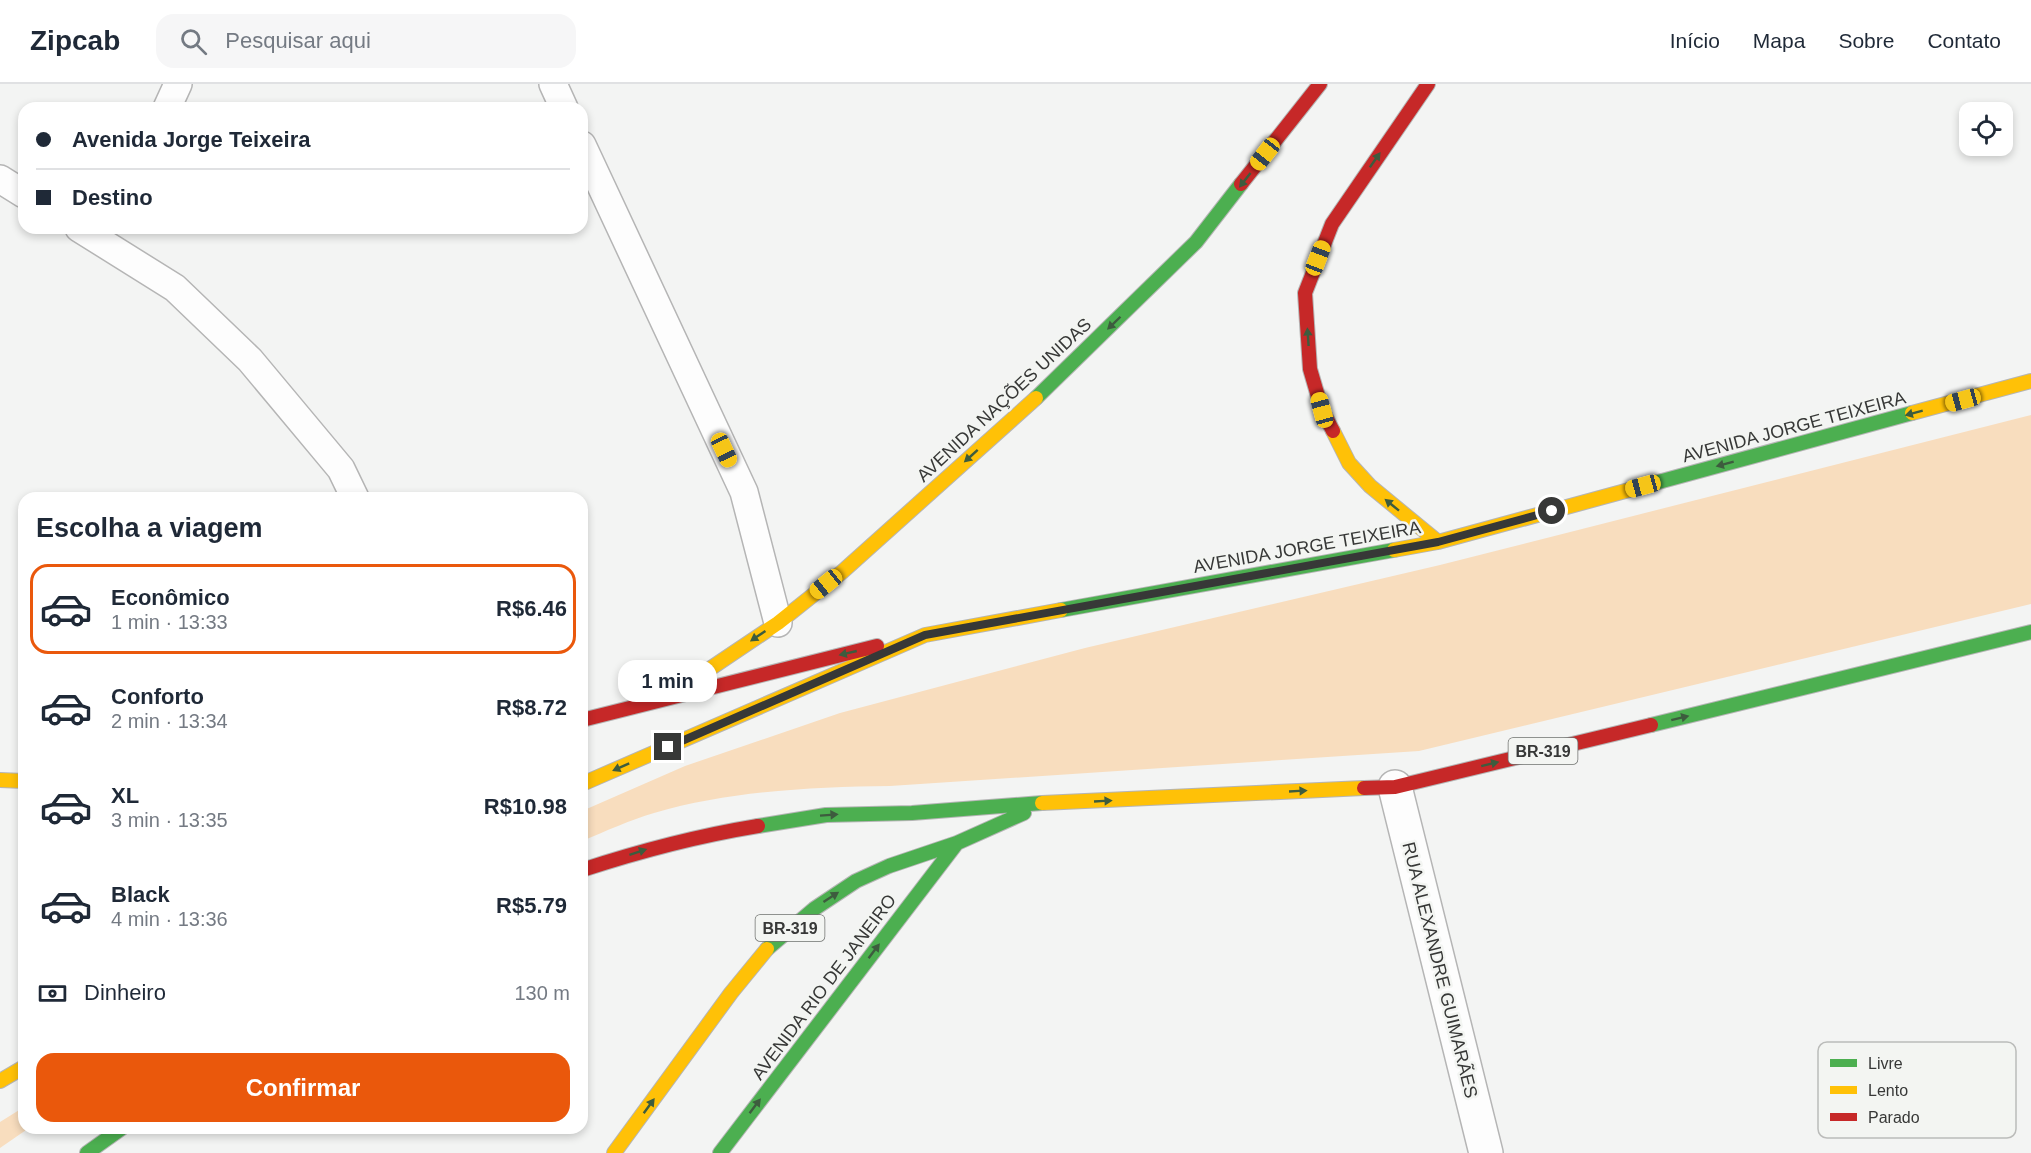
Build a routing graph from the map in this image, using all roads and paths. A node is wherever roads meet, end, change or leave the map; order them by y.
1 (178, 84) edge
2 (553, 84) edge
3 (1320, 84) edge
4 (1428, 84) edge
5 (170, 102) edge
6 (561, 102) edge
7 (588, 158) edge
8 (0, 179) edge
9 (18, 190) edge
10 (96, 234) edge
11 (2031, 381) edge
12 (352, 492) edge
13 (1438, 542) junction
14 (778, 623) junction
15 (2031, 632) edge
16 (925, 635) junction
17 (668, 697) junction
18 (588, 718) edge
19 (0, 780) edge
20 (18, 781) edge
21 (588, 781) edge
22 (1395, 787) junction
23 (1045, 803) junction
24 (957, 843) junction
25 (588, 868) edge
26 (18, 1070) edge
27 (0, 1081) edge
28 (114, 1134) edge
29 (87, 1153) edge
30 (614, 1153) edge
31 (720, 1153) edge
32 (1486, 1153) edge

1 - 5 lane
2 - 6 lane
3 -> 14 main road, AVENIDA NAÇÕES UNIDAS
13 -> 4 main road
7 - 14 lane
8 - 9 lane
10 - 12 lane
11 -> 13 main road, AVENIDA JORGE TEIXEIRA
13 - 16 main road, AVENIDA JORGE TEIXEIRA
14 -> 17 main road, AVENIDA NAÇÕES UNIDAS
22 -> 15 main road, BR-319
16 -> 17 main road, AVENIDA JORGE TEIXEIRA
16 -> 21 main road
17 - 18 main road, AVENIDA JORGE TEIXEIRA
19 - 20 main road
23 -> 22 main road, BR-319
22 - 32 street, RUA ALEXANDRE GUIMARÃES
23 - 24 main road, BR-319
25 -> 23 main road
30 -> 24 main road, BR-319
31 -> 24 main road, AVENIDA RIO DE JANEIRO
26 - 27 main road
28 - 29 main road

